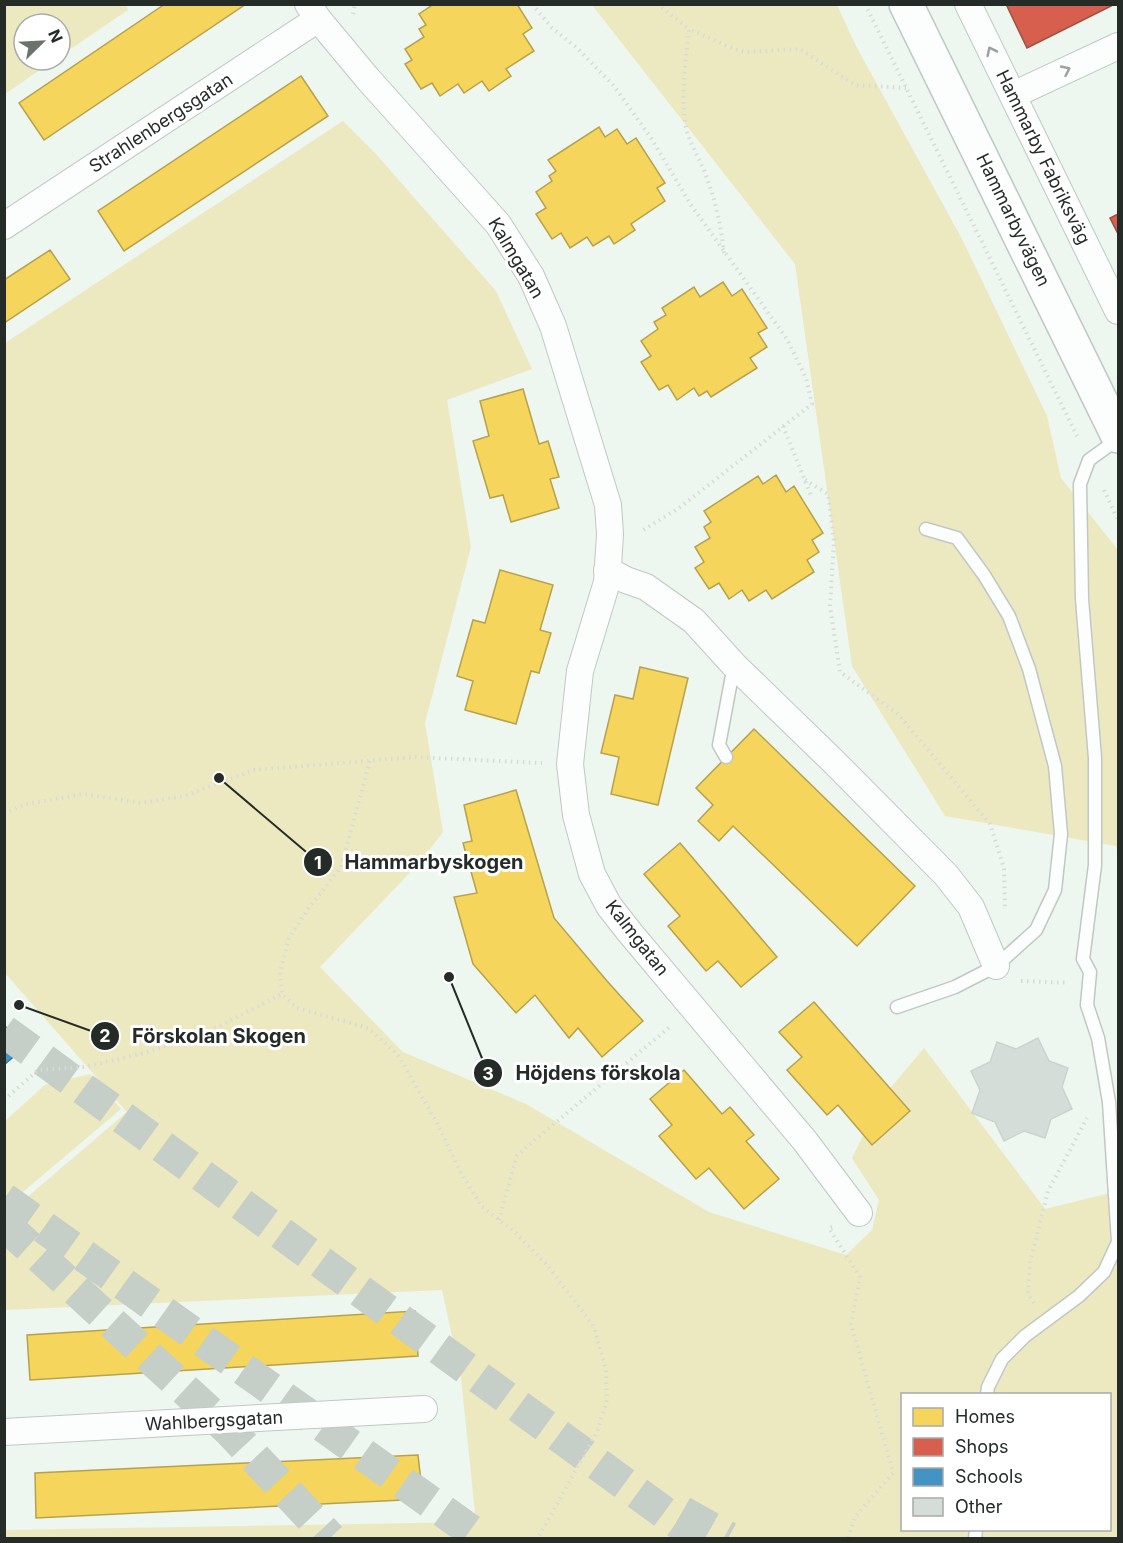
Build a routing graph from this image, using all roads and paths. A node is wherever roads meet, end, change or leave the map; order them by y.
1 (532, 4) edge
2 (657, 4) edge
3 (865, 4) edge
4 (906, 4) edge
5 (968, 4) edge
6 (313, 12) edge
7 (689, 29) junction
8 (1119, 46) edge
9 (907, 88) junction
10 (1012, 95) junction
11 (4, 226) edge
12 (724, 254) junction
13 (1119, 311) edge
14 (783, 426) junction
15 (1119, 437) edge
16 (1089, 460) junction
17 (805, 480) junction
18 (812, 498) dead end
19 (1119, 520) edge
20 (926, 528) dead end
21 (616, 575) junction
22 (734, 665) junction
23 (726, 757) dead end
24 (370, 761) junction
25 (570, 764) junction
26 (4, 813) edge
27 (1001, 961) junction
28 (1090, 972) junction
29 (282, 994) junction
30 (693, 1006) junction
31 (897, 1007) dead end
32 (1107, 1091) junction
33 (4, 1100) edge
34 (859, 1213) joint
35 (499, 1220) junction
36 (1045, 1322) junction
37 (987, 1393) edge
38 (424, 1409) dead end
39 (4, 1432) edge
40 (538, 1539) edge
41 (848, 1539) edge

1 - 12 path
2 - 7 path
3 - 9 path
4 - 15 main road, Hammarbyvägen
10 -> 5 street, Hammarby Fabriksväg
6 - 11 street, Strahlenbergsgatan
6 - 21 street, Kalmgatan
7 - 9 path
7 - 12 path
10 -> 8 street
9 - 16 path
10 - 13 street, Hammarby Fabriksväg
12 - 14 path
14 - 17 path
14 - 21 path
15 - 16 lane
16 - 19 path
16 - 28 lane
17 - 18 path
17 - 27 path
20 - 27 lane
21 - 22 street
21 - 25 street, Kalmgatan
22 - 23 lane
22 - 27 street
24 - 25 path
24 - 26 path
24 - 29 path
25 - 30 street, Kalmgatan
27 - 28 path
27 - 31 lane
28 - 32 lane
29 - 33 path
29 - 35 path
30 - 34 street, Kalmgatan
30 - 35 path
32 - 36 path
32 - 36 lane
34 - 41 path
35 - 40 path
36 - 37 lane
38 - 39 street, Wahlbergsgatan

